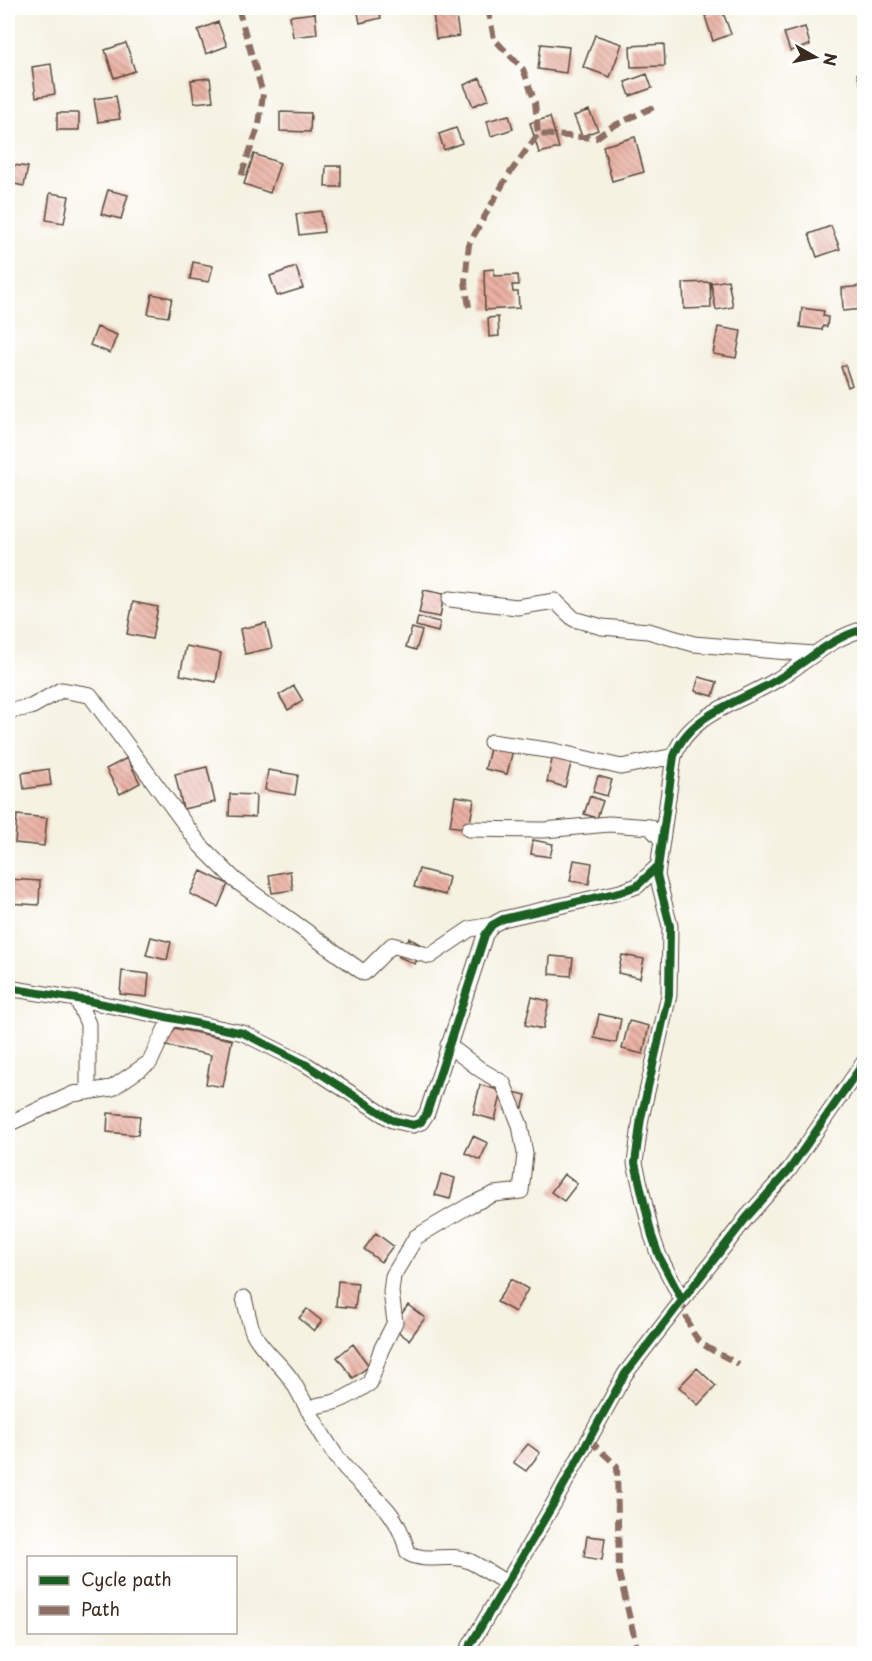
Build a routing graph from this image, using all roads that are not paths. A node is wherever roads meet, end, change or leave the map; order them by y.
1 (450, 599) dead end
2 (864, 629) edge
3 (813, 654) junction
4 (8, 711) edge
5 (491, 742) dead end
6 (674, 756) junction
7 (469, 829) dead end
8 (661, 839) junction
9 (657, 867) junction
10 (492, 925) junction
11 (8, 988) edge
12 (77, 999) junction
13 (171, 1017) junction
14 (448, 1045) junction
15 (864, 1062) edge
16 (88, 1092) junction
17 (8, 1124) edge
18 (244, 1298) dead end
19 (681, 1299) junction
20 (308, 1410) junction
21 (507, 1583) junction
22 (465, 1653) edge

1 - 3 street
2 - 3 street
3 - 6 street
4 - 10 street
5 - 6 street
6 - 8 street
7 - 8 street
8 - 9 street
9 - 10 street
9 - 19 street
10 - 14 street
11 - 12 street
12 - 13 street
12 - 16 street
13 - 14 street
13 - 16 street
14 - 20 street
15 - 19 street
16 - 17 street
18 - 20 street
19 - 21 street
20 - 21 street
21 - 22 street

